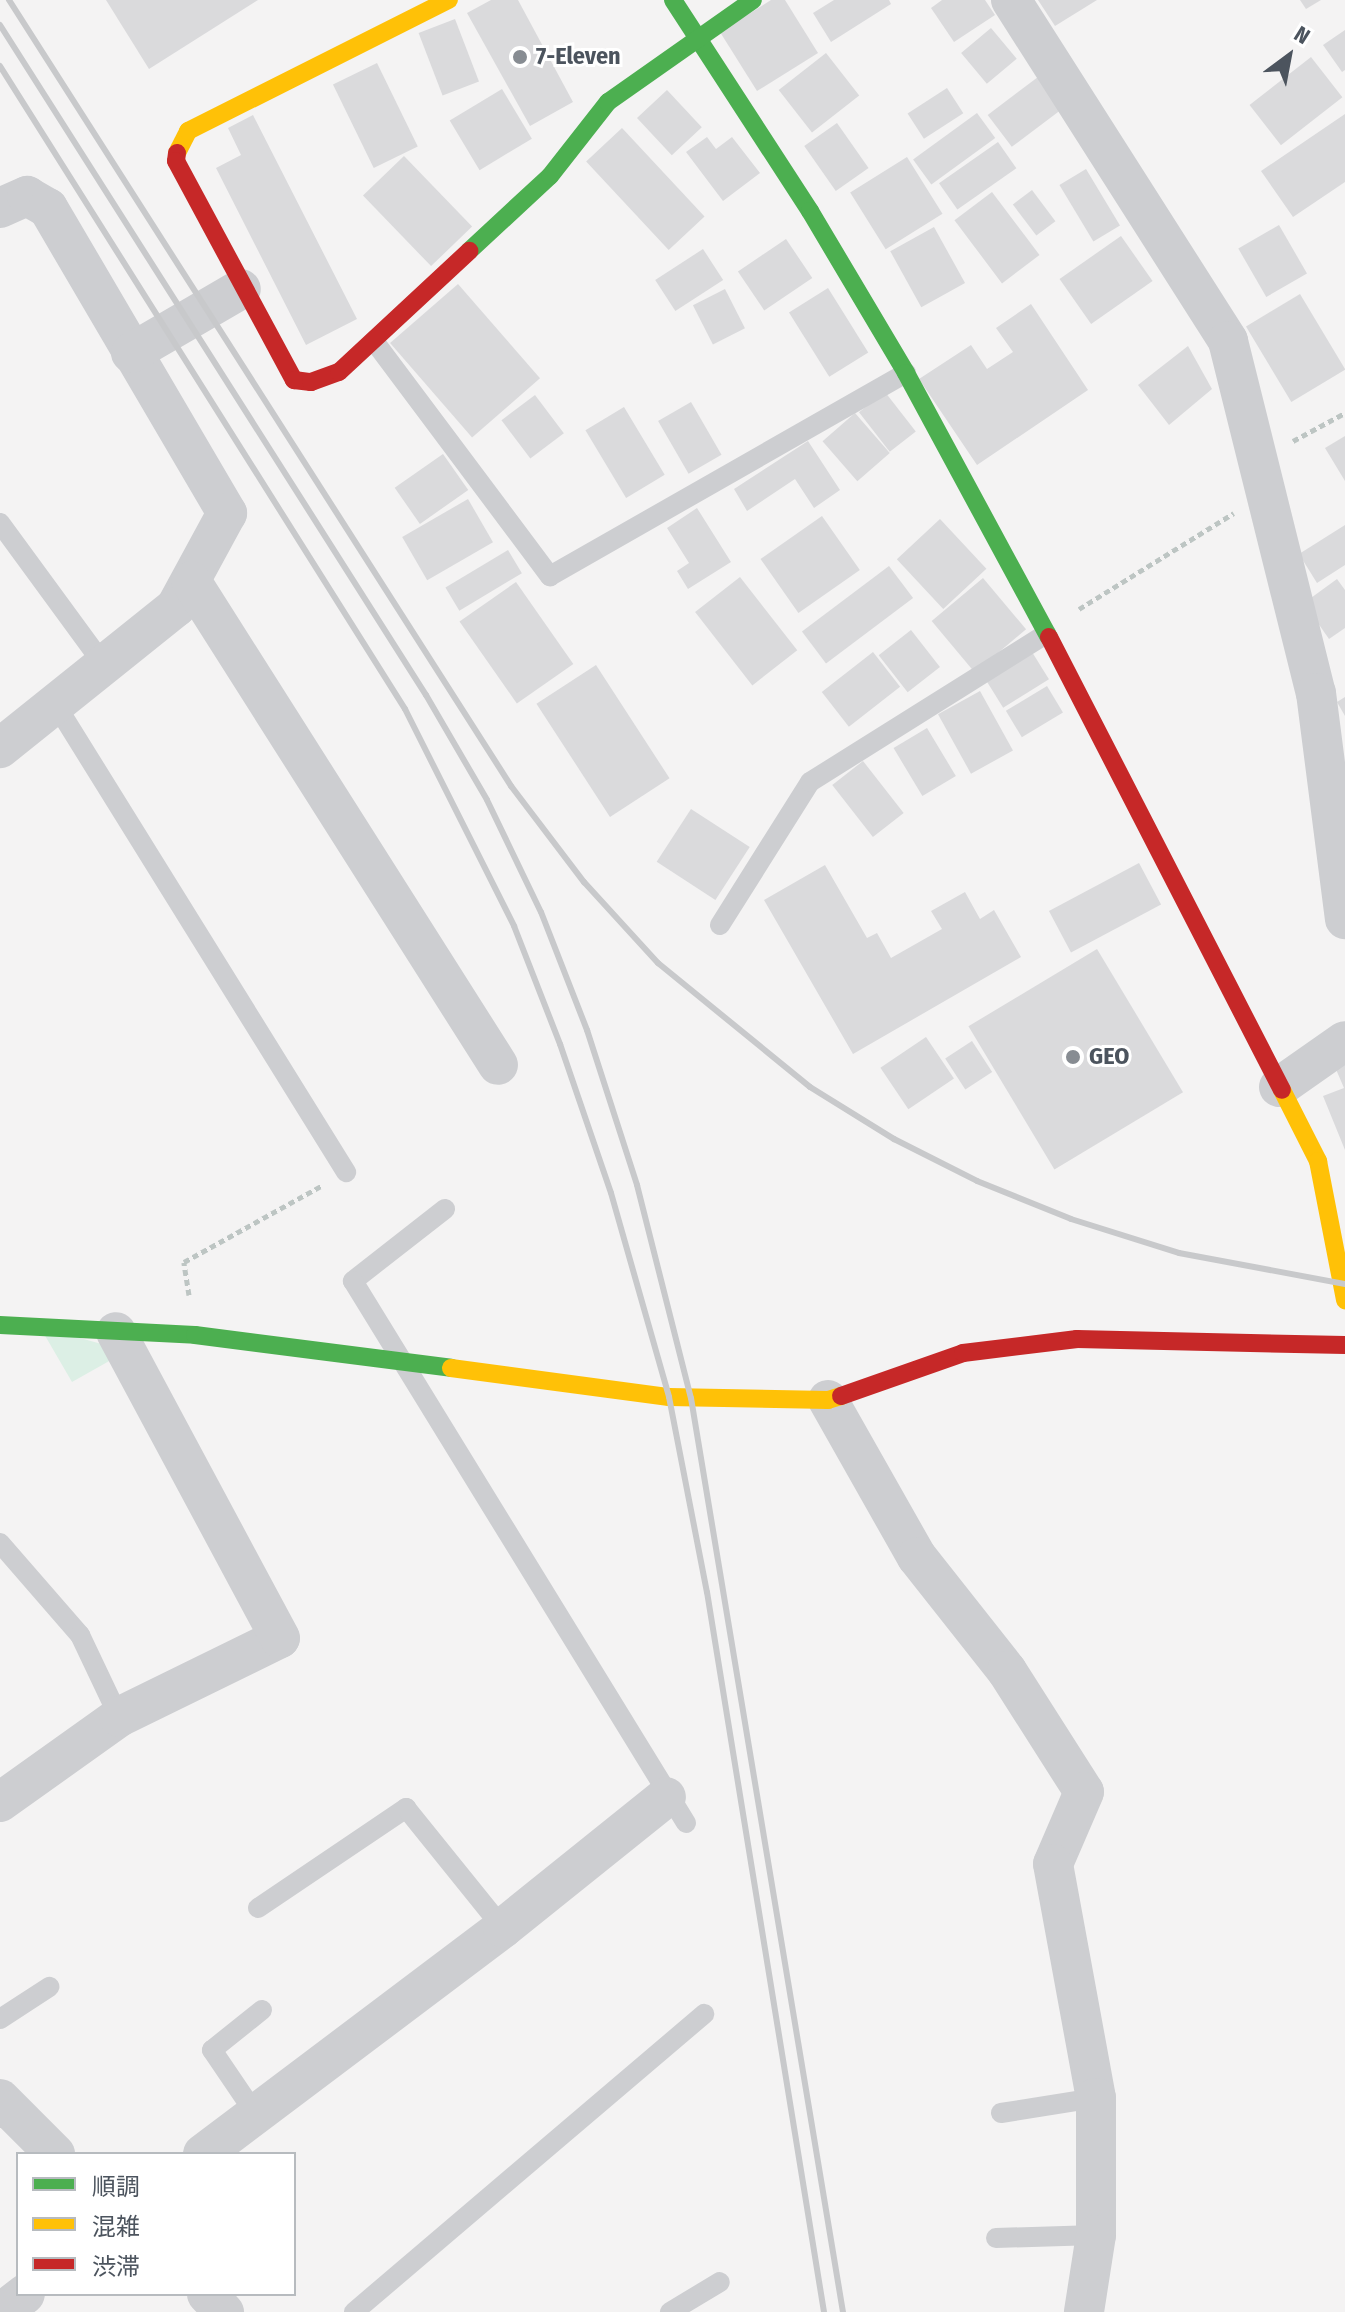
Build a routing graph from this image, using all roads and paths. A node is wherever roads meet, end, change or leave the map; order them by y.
1 (449, 0) edge
2 (673, 0) edge
3 (753, 0) edge
4 (1011, 0) edge
5 (695, 40) junction
6 (0, 208) edge
7 (241, 289) junction
8 (374, 341) junction
9 (131, 353) junction
10 (906, 373) junction
11 (1345, 413) edge
12 (1260, 478) junction
13 (0, 523) edge
14 (191, 581) junction
15 (1045, 632) junction
16 (104, 665) junction
17 (56, 705) junction
18 (0, 748) edge
19 (1345, 919) edge
20 (720, 925) dead end
21 (1345, 1041) edge
22 (498, 1065) dead end
23 (1279, 1087) junction
24 (346, 1172) joint
25 (445, 1209) dead end
26 (1345, 1300) edge
27 (0, 1325) edge
28 (116, 1332) junction
29 (195, 1335) junction
30 (1345, 1345) edge
31 (402, 1364) junction
32 (828, 1400) junction
33 (0, 1543) edge
34 (119, 1717) junction
35 (3, 1795) edge
36 (676, 1810) joint
37 (258, 1908) dead end
38 (503, 1928) junction
39 (49, 1987) dead end
40 (262, 2010) dead end
41 (704, 2014) dead end
42 (0, 2019) edge
43 (1096, 2098) junction
44 (0, 2099) edge
45 (254, 2112) junction
46 (1001, 2113) dead end
47 (53, 2152) edge
48 (205, 2152) edge
49 (1096, 2235) junction
50 (996, 2238) dead end
51 (720, 2282) dead end
52 (22, 2296) edge
53 (209, 2296) edge
54 (2, 2312) edge
55 (224, 2312) edge
56 (354, 2312) edge
57 (670, 2312) edge
58 (1084, 2312) edge

1 - 7 street
2 - 5 street
3 - 5 street
4 - 12 street
5 - 8 street
5 - 10 street
6 - 9 street
7 - 8 street
7 - 9 street
8 - 10 lane
9 - 14 street
10 - 15 street
11 - 12 path
12 - 15 path
12 - 19 street
13 - 16 lane
14 - 16 street
14 - 22 street
15 - 20 lane
15 - 23 street
16 - 17 street
17 - 18 street
17 - 24 lane
21 - 23 street
23 - 26 street
24 - 29 path
25 - 31 lane
27 - 28 street
28 - 29 street
28 - 34 street
29 - 31 street
30 - 32 street
31 - 32 street
31 - 36 lane
32 - 43 street
33 - 34 lane
34 - 35 street
36 - 38 street
37 - 38 lane
38 - 45 street
39 - 42 lane
40 - 45 lane
41 - 56 lane
43 - 46 lane
43 - 49 street
44 - 47 street
45 - 48 street
49 - 50 lane
49 - 58 street
51 - 57 lane
52 - 54 street
53 - 55 street

